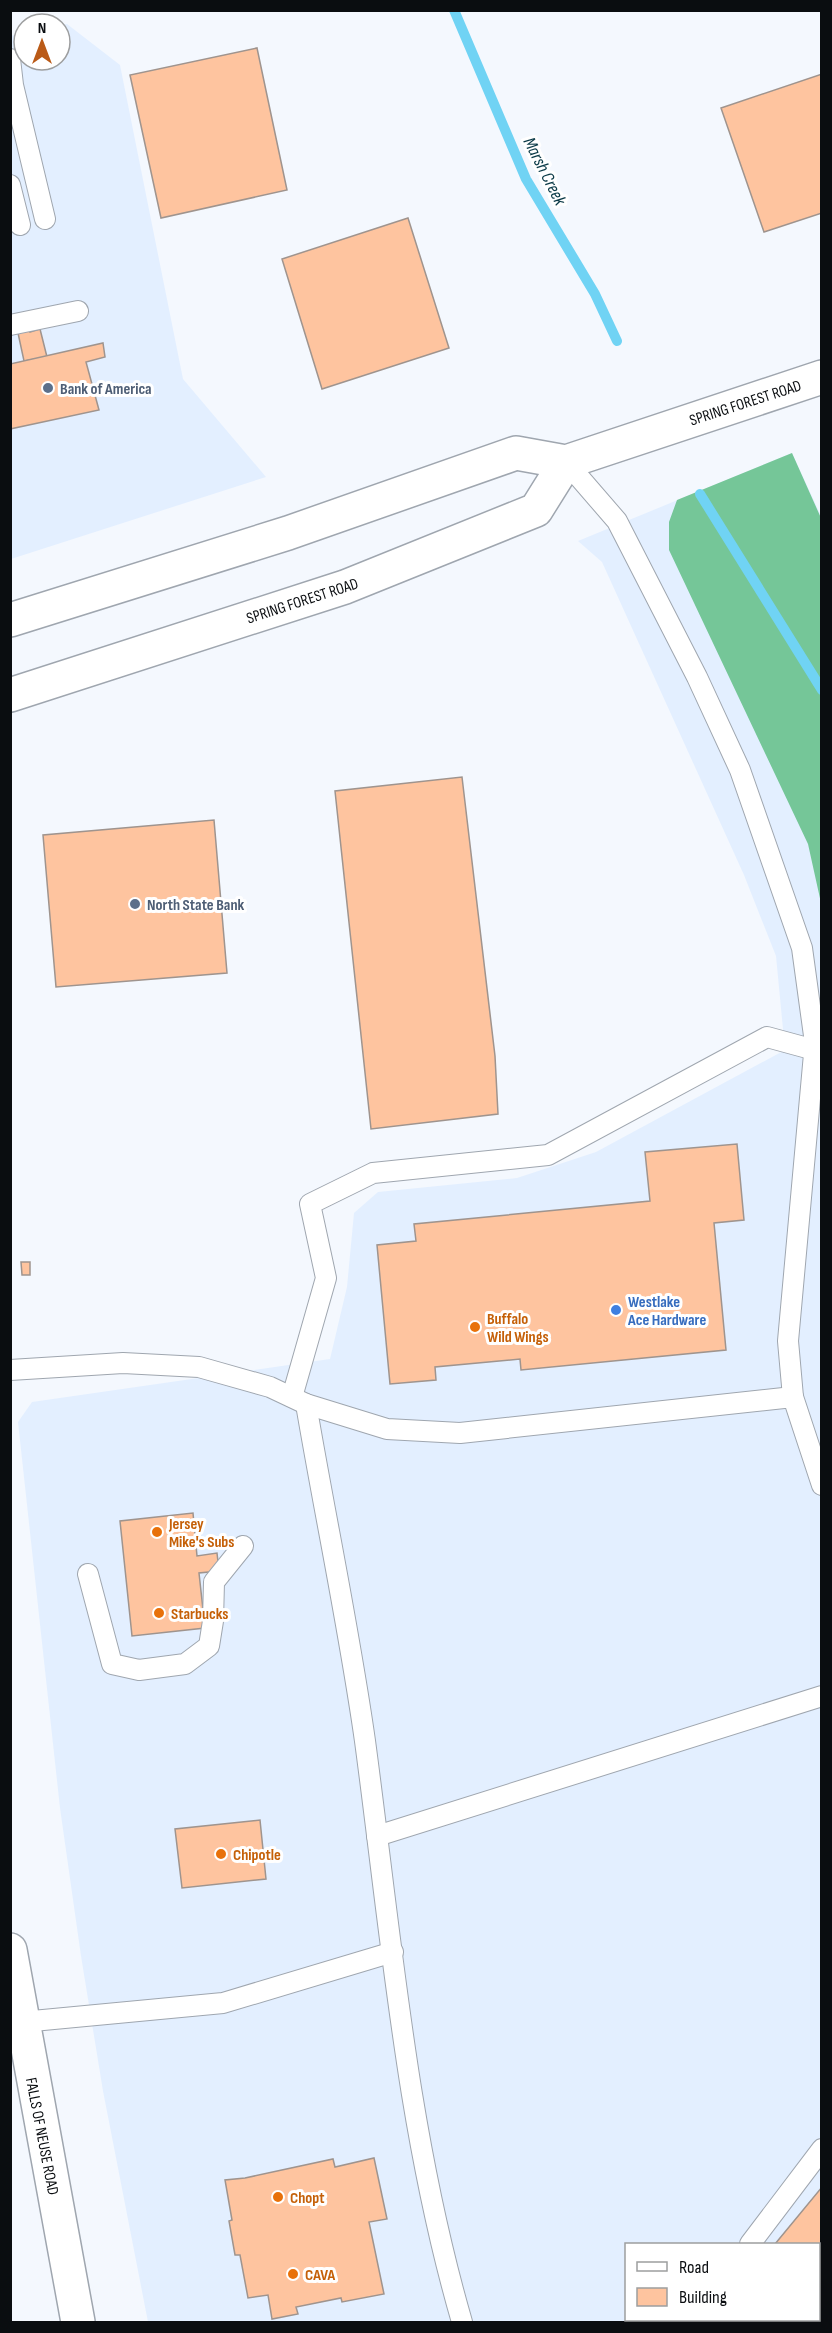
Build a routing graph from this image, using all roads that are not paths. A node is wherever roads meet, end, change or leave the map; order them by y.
1 (10, 57) edge
2 (10, 185) edge
3 (45, 219) dead end
4 (20, 225) dead end
5 (78, 311) dead end
6 (10, 325) edge
7 (822, 377) edge
8 (566, 462) junction
9 (10, 620) edge
10 (10, 694) edge
11 (818, 1051) edge
12 (10, 1370) edge
13 (793, 1397) junction
14 (299, 1401) junction
15 (822, 1485) edge
16 (243, 1546) dead end
17 (88, 1574) dead end
18 (822, 1696) edge
19 (377, 1836) junction
20 (10, 1950) edge
21 (393, 1952) junction
22 (22, 2022) junction
23 (822, 2150) edge
24 (751, 2243) edge
25 (78, 2322) edge
26 (462, 2322) edge

1 - 3 lane
2 - 4 lane
5 - 6 lane
7 - 8 main road, SPRING FOREST ROAD
8 - 9 main road, SPRING FOREST ROAD
8 - 10 main road, SPRING FOREST ROAD
8 - 11 lane
11 - 13 lane
11 - 14 lane
12 - 14 lane
13 - 14 lane
13 - 15 lane
14 - 19 lane
16 - 17 lane
18 - 19 lane
19 - 21 lane
20 - 22 main road, FALLS OF NEUSE ROAD
21 - 22 lane
21 - 26 lane
22 - 25 main road, FALLS OF NEUSE ROAD
23 - 24 lane

